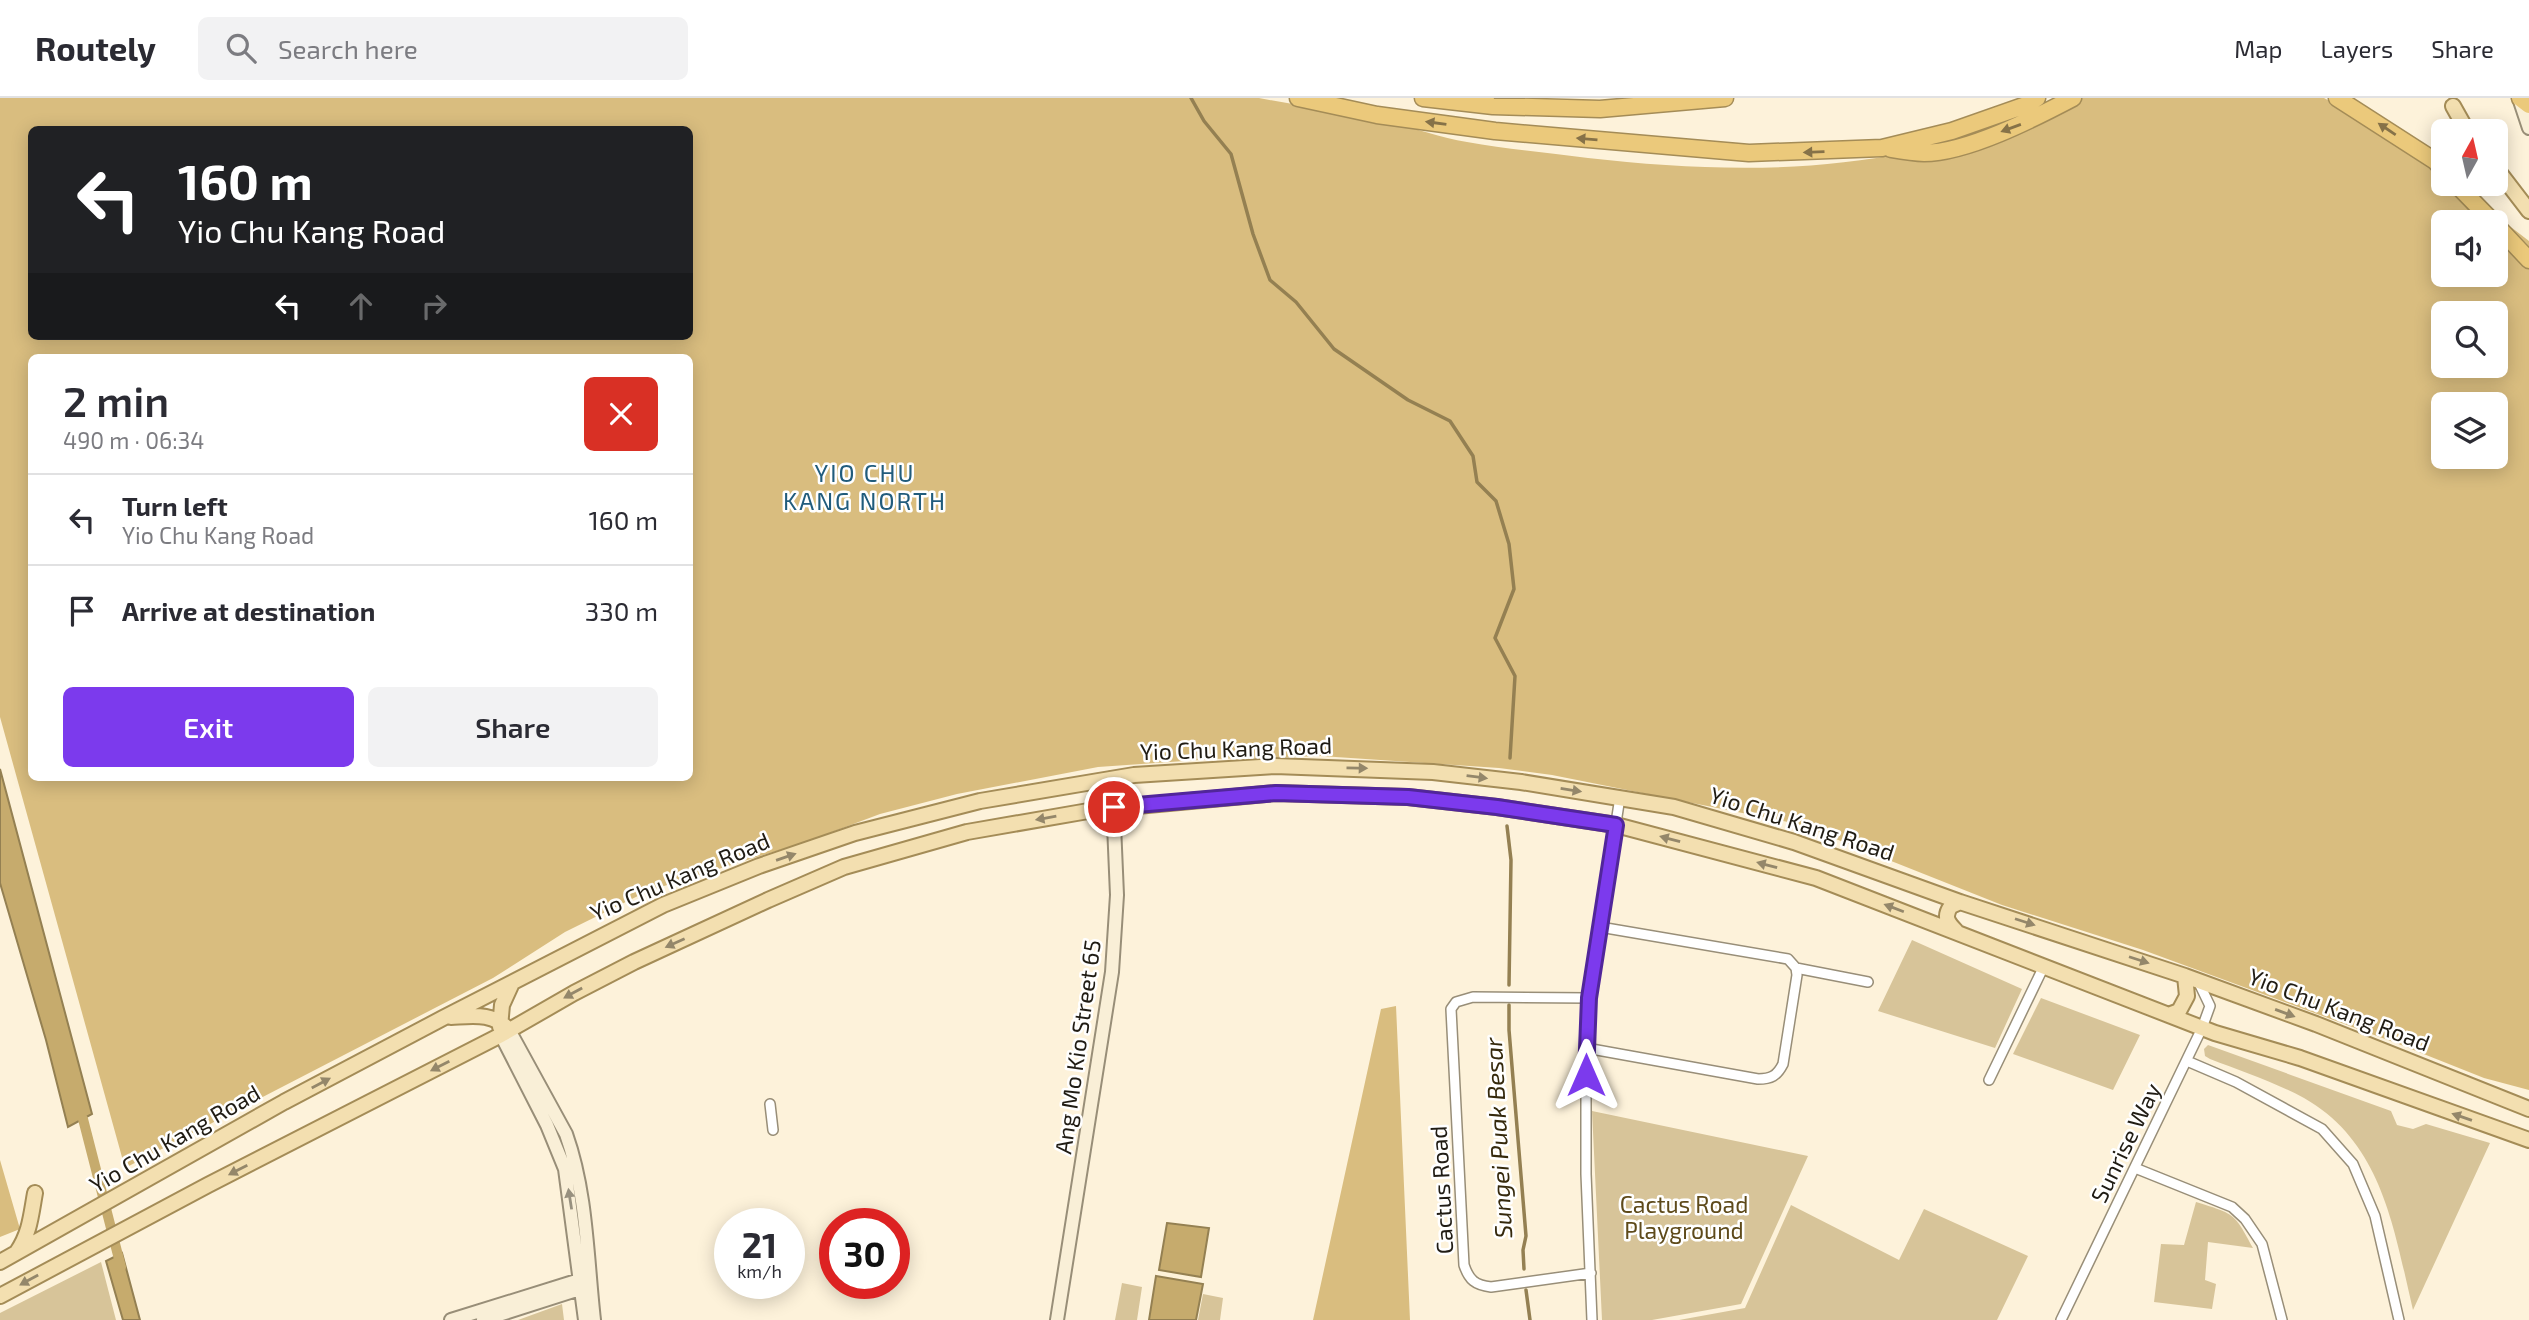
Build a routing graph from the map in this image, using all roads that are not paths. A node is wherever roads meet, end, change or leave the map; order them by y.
1 (1298, 98) edge
2 (1423, 98) edge
3 (1725, 98) edge
4 (2037, 98) edge
5 (2073, 98) edge
6 (2337, 98) edge
7 (2520, 98) edge
8 (2529, 104) edge
9 (2453, 106) dead end
10 (2460, 119) edge
11 (2529, 128) edge
12 (1882, 148) junction
13 (2431, 158) edge
14 (2508, 184) edge
15 (2467, 196) edge
16 (2481, 210) edge
17 (2529, 211) edge
18 (2508, 238) edge
19 (2529, 260) edge
20 (1112, 778) junction
21 (1620, 797) junction
22 (1114, 807) junction
23 (1616, 825) junction
24 (1960, 902) junction
25 (1600, 927) junction
26 (1957, 932) junction
27 (2044, 966) junction
28 (1796, 968) junction
29 (2192, 978) junction
30 (1868, 982) dead end
31 (512, 983) junction
32 (1589, 998) junction
33 (2171, 1014) junction
34 (443, 1017) junction
35 (503, 1028) junction
36 (2202, 1028) junction
37 (1586, 1048) junction
38 (2187, 1061) junction
39 (1989, 1080) dead end
40 (770, 1104) dead end
41 (2529, 1109) edge
42 (773, 1130) dead end
43 (2529, 1140) edge
44 (2135, 1168) junction
45 (35, 1193) dead end
46 (16, 1253) junction
47 (0, 1262) edge
48 (1591, 1273) junction
49 (585, 1283) junction
50 (0, 1296) edge
51 (451, 1320) edge
52 (483, 1320) edge
53 (585, 1320) edge
54 (594, 1320) edge
55 (1057, 1320) edge
56 (1592, 1320) edge
57 (2060, 1320) edge
58 (2282, 1320) edge
59 (2399, 1320) edge

12 -> 1 highway
2 - 3 highway
4 - 12 highway
5 -> 12 highway
13 -> 6 highway
7 - 8 highway
7 - 11 street
9 - 10 main road
14 - 17 main road
15 - 16 highway
18 - 19 highway
20 -> 21 main road, Yio Chu Kang Road
20 - 22 street, Ang Mo Kio Street 65
31 -> 20 main road, Yio Chu Kang Road
21 - 23 street
21 - 24 main road, Yio Chu Kang Road
22 - 23 main road, Yio Chu Kang Road
22 -> 35 main road, Yio Chu Kang Road
22 - 55 street, Ang Mo Kio Street 65
23 - 25 street
26 -> 23 main road, Yio Chu Kang Road
24 - 26 main road
24 -> 29 main road, Yio Chu Kang Road
25 - 28 street
25 - 32 street
26 - 27 main road, Yio Chu Kang Road
27 - 33 main road, Yio Chu Kang Road
27 - 39 street
28 - 30 street
28 - 37 street
29 - 33 main road
29 - 36 street, Sunrise Way
29 -> 41 main road, Yio Chu Kang Road
31 - 34 main road, Yio Chu Kang Road
31 - 35 main road
32 - 37 street
32 - 48 street, Cactus Road
33 - 36 main road, Yio Chu Kang Road
34 - 35 main road
46 -> 34 main road, Yio Chu Kang Road
35 - 49 street
35 -> 50 main road, Yio Chu Kang Road
36 - 38 street, Sunrise Way
43 -> 36 main road, Yio Chu Kang Road
37 - 48 street
38 - 44 street, Sunrise Way
38 - 59 street
40 - 42 street
44 - 57 street, Sunrise Way
44 - 58 street
45 - 46 main road
46 - 47 main road, Yio Chu Kang Road
48 - 56 street
49 - 51 street
49 - 52 street
49 - 53 street
49 - 54 street

